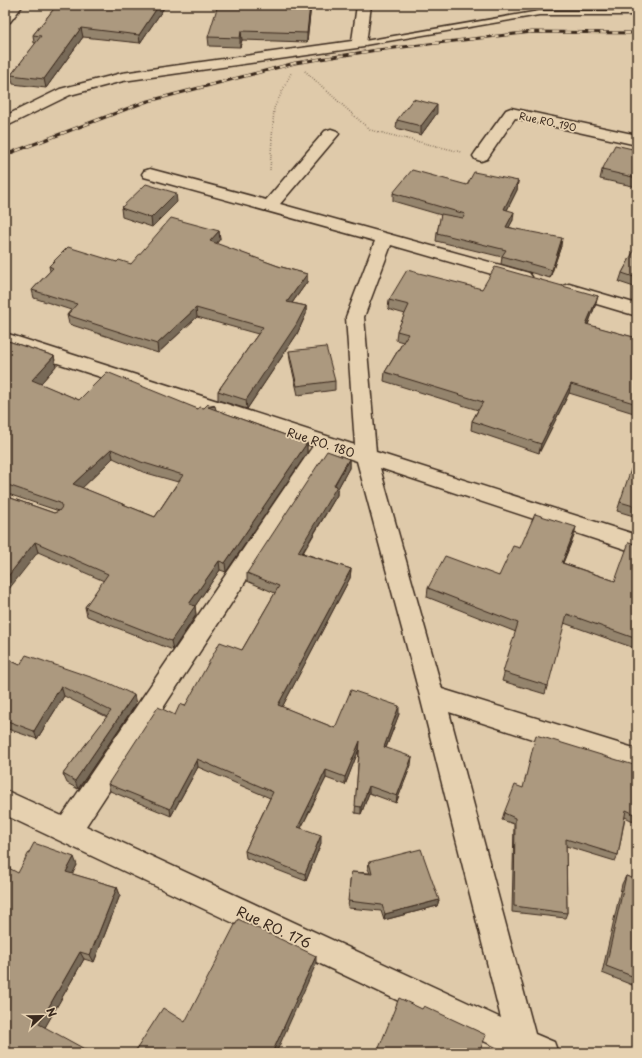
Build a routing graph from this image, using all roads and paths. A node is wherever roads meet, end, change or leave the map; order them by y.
1 (16, 5) edge
2 (364, 5) edge
3 (637, 13) edge
4 (5, 19) edge
5 (359, 44) junction
6 (262, 58) junction
7 (295, 63) junction
8 (5, 122) edge
9 (331, 134) dead end
10 (637, 140) edge
11 (481, 156) joint
12 (150, 174) dead end
13 (246, 201) junction
14 (269, 207) junction
15 (385, 238) junction
16 (637, 310) edge
17 (5, 339) edge
18 (325, 444) junction
19 (366, 457) junction
20 (637, 544) edge
21 (432, 696) junction
22 (637, 761) edge
23 (5, 802) edge
24 (68, 830) junction
25 (530, 1050) edge

1 - 4 street
2 - 5 street
3 - 5 lane
5 - 6 street
6 - 7 path
6 - 8 street
7 - 11 path
7 - 13 path
9 - 14 street
10 - 11 street, Rue RO. 190
12 - 13 street
13 - 14 street
14 - 15 street
15 - 16 street
15 - 19 street
17 - 18 street, Rue RO. 180
18 - 19 street, Rue RO. 180
18 - 24 street
19 - 20 street, Rue RO. 180
19 - 21 street
21 - 22 street
21 - 25 street
23 - 24 street, Rue RO. 176
24 - 25 street, Rue RO. 176

